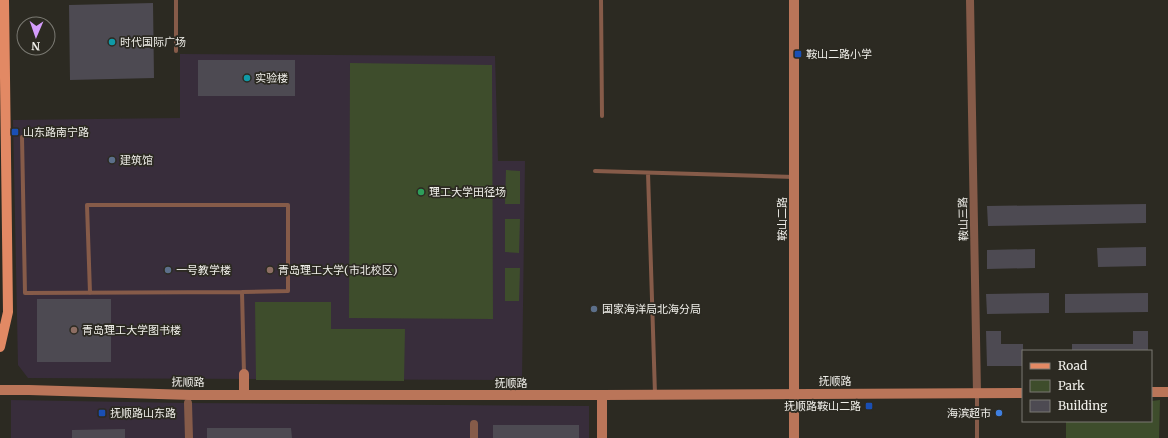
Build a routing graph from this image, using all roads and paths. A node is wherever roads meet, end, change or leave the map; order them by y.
1 (4, 0) edge
2 (176, 0) edge
3 (601, 0) edge
4 (794, 0) edge
5 (970, 0) edge
6 (176, 51) dead end
7 (602, 116) dead end
8 (22, 137) dead end
9 (595, 171) dead end
10 (648, 173) junction
11 (794, 177) junction
12 (242, 292) junction
13 (90, 293) junction
14 (0, 347) edge
15 (244, 374) joint
16 (0, 390) edge
17 (1152, 392) edge
18 (1168, 392) edge
19 (795, 393) junction
20 (977, 393) junction
21 (1022, 393) edge
22 (656, 394) junction
23 (244, 395) junction
24 (602, 395) junction
25 (188, 399) junction
26 (474, 424) dead end
27 (188, 438) edge
28 (474, 438) edge
29 (602, 438) edge
30 (794, 438) edge
31 (977, 438) edge

1 - 14 main road
2 - 6 lane
3 - 7 lane
4 - 11 main road, 鞍山二路
5 - 20 street, 鞍山三路
8 - 13 lane
9 - 10 lane
10 - 11 lane
10 - 22 lane
11 - 19 main road, 鞍山二路
12 - 13 lane
12 - 13 lane
12 - 15 lane
15 - 23 main road
16 - 25 main road, 抚顺路
17 - 18 main road
19 - 20 main road, 抚顺路
19 - 22 main road, 抚顺路
19 - 30 main road, 鞍山二路
20 - 21 main road, 抚顺路
20 - 31 lane, 鞍山三路
22 - 24 main road, 抚顺路
23 - 24 main road, 抚顺路
23 - 25 main road, 抚顺路
24 - 29 main road
25 - 27 street
26 - 28 street

